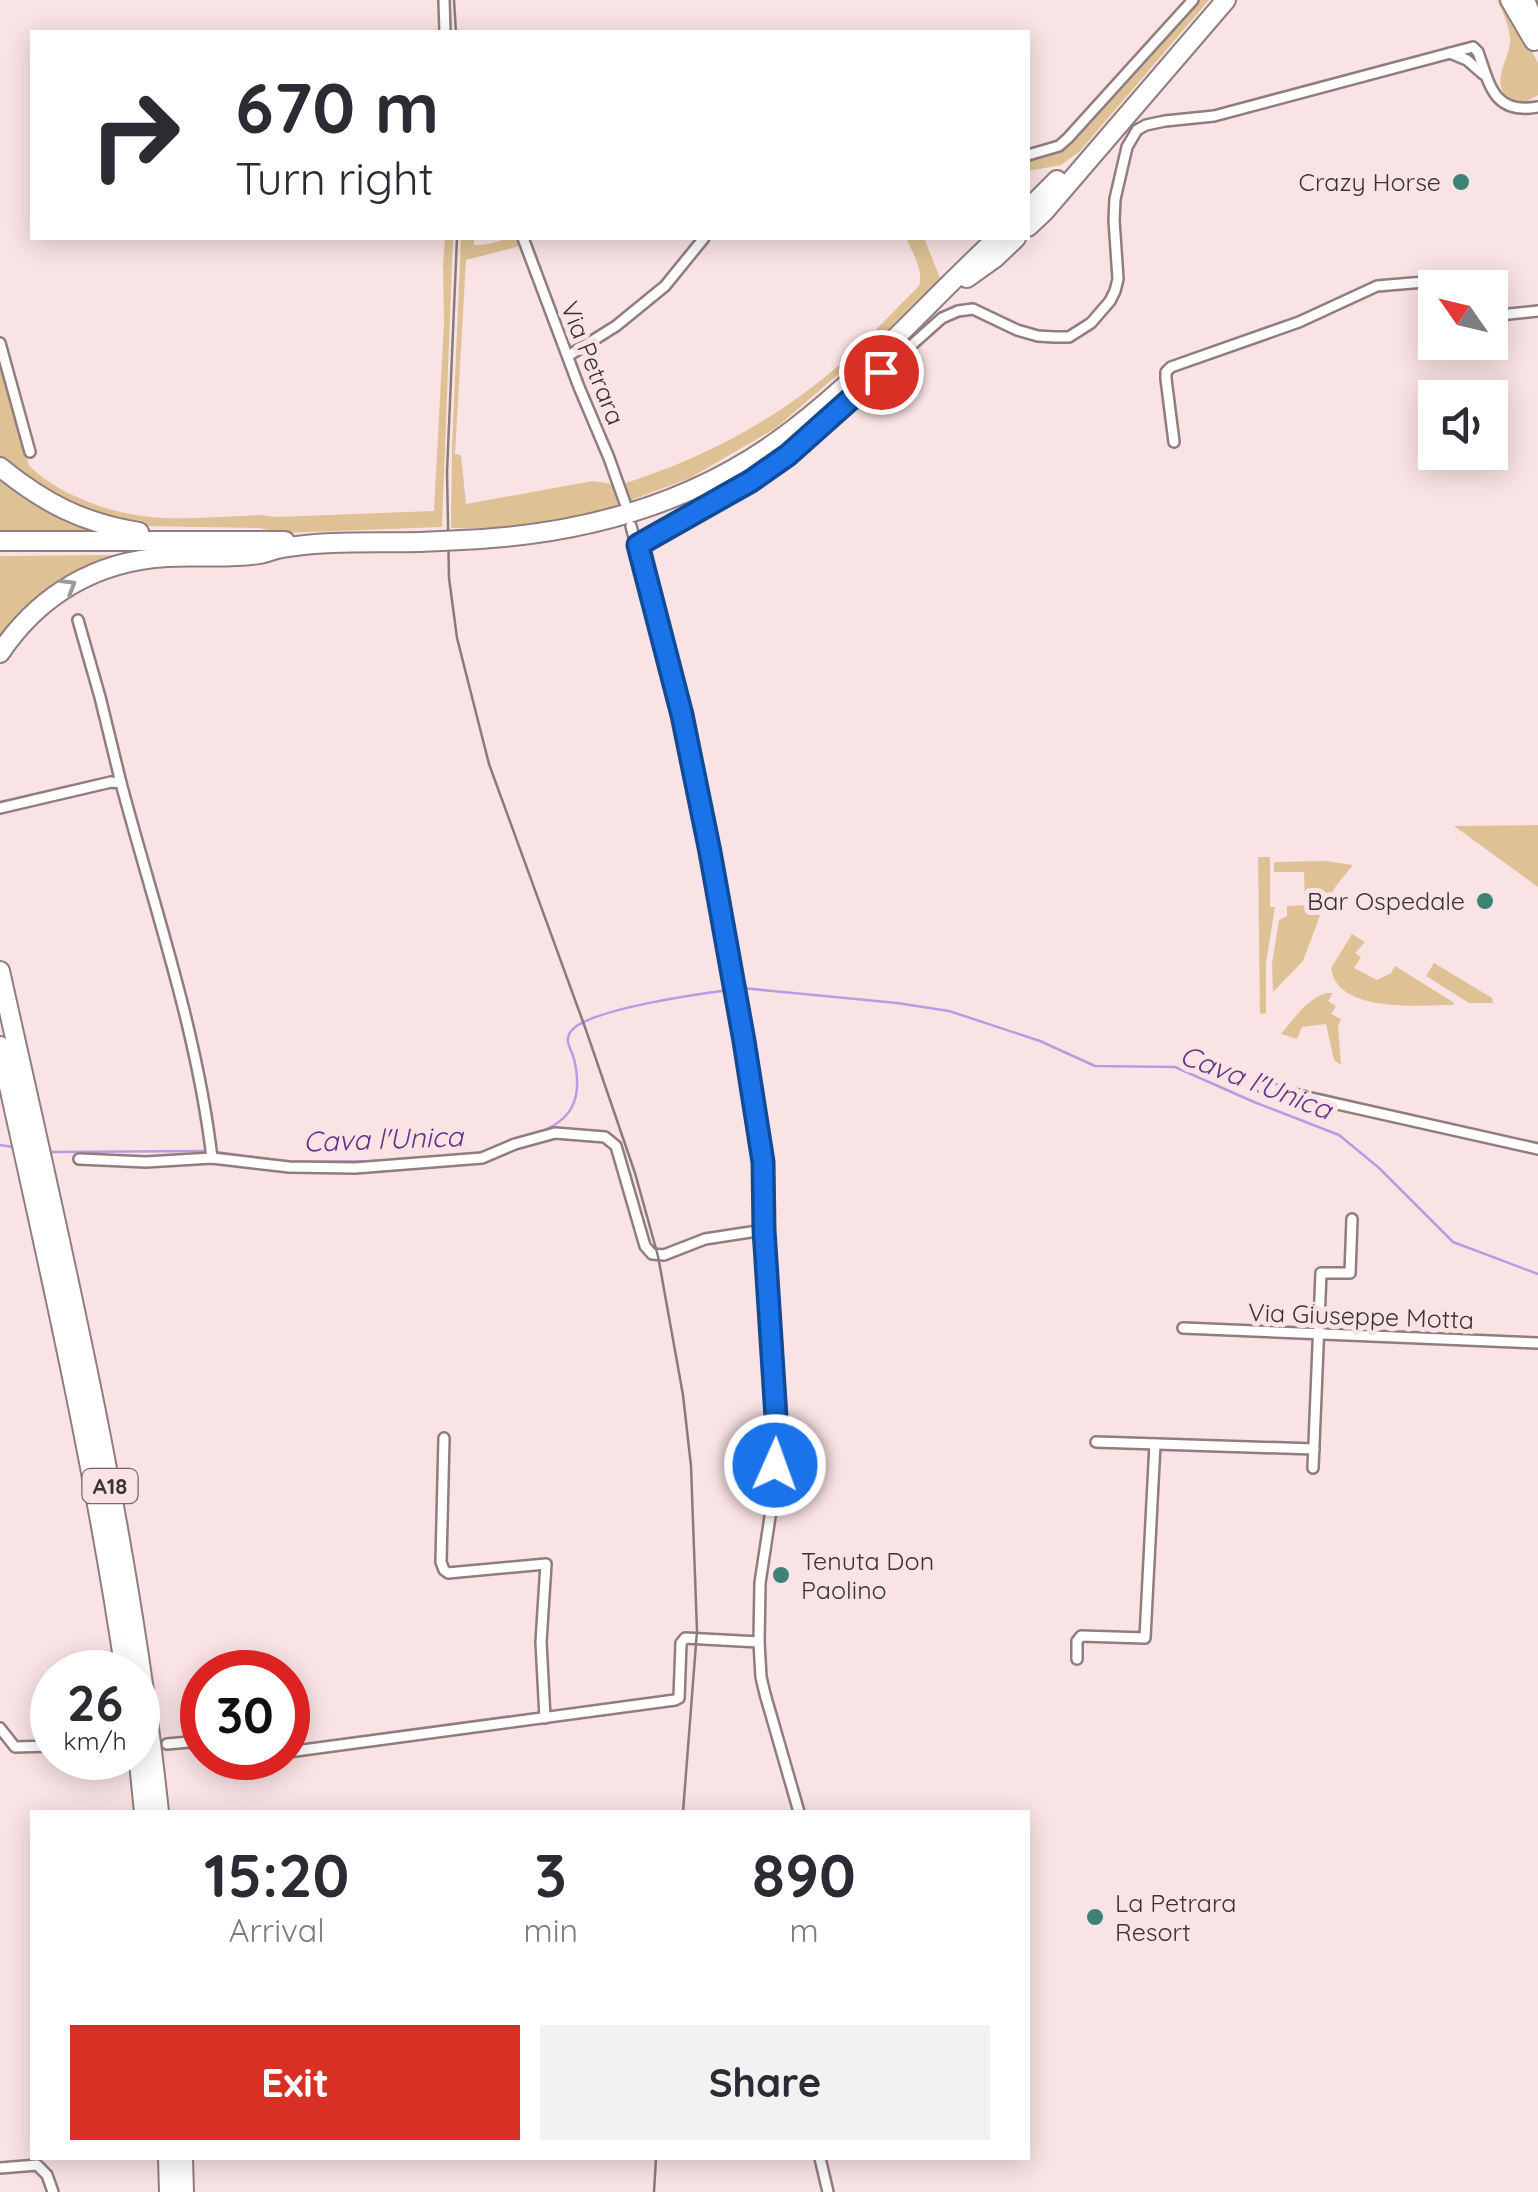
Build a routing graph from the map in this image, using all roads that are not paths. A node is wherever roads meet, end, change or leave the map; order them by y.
1 (444, 0) edge
2 (1193, 0) edge
3 (1217, 0) edge
4 (1226, 0) edge
5 (1513, 0) edge
6 (1526, 0) edge
7 (445, 30) edge
8 (1537, 38) edge
9 (1538, 107) edge
10 (1030, 153) edge
11 (1076, 172) junction
12 (1030, 207) edge
13 (1030, 216) edge
14 (1030, 225) edge
15 (524, 240) edge
16 (702, 240) edge
17 (994, 240) edge
18 (1005, 240) edge
19 (1014, 240) edge
20 (1418, 282) edge
21 (956, 286) junction
22 (1538, 312) edge
23 (1508, 314) edge
24 (919, 315) junction
25 (0, 342) edge
26 (568, 356) junction
27 (1174, 442) dead end
28 (30, 452) dead end
29 (0, 467) edge
30 (625, 504) dead end
31 (632, 526) dead end
32 (0, 541) edge
33 (249, 541) junction
34 (330, 544) junction
35 (638, 545) junction
36 (280, 548) junction
37 (0, 552) edge
38 (78, 620) dead end
39 (0, 654) edge
40 (121, 783) junction
41 (0, 808) edge
42 (0, 970) edge
43 (0, 1046) edge
44 (1262, 1087) dead end
45 (28, 1136) junction
46 (1538, 1149) edge
47 (212, 1158) junction
48 (79, 1159) dead end
49 (34, 1161) junction
50 (1352, 1218) dead end
51 (764, 1230) junction
52 (1183, 1328) dead end
53 (1319, 1334) junction
54 (1538, 1344) edge
55 (444, 1438) dead end
56 (1096, 1442) dead end
57 (1155, 1444) junction
58 (1314, 1450) junction
59 (1314, 1468) dead end
60 (759, 1642) junction
61 (123, 1650) edge
62 (1077, 1659) dead end
63 (545, 1718) junction
64 (0, 1728) edge
65 (180, 1743) edge
66 (168, 1744) dead end
67 (30, 1747) edge
68 (310, 1749) edge
69 (141, 1780) edge
70 (144, 1810) edge
71 (159, 1810) edge
72 (799, 1810) edge
73 (168, 2160) edge
74 (183, 2160) edge
75 (820, 2160) edge
76 (0, 2168) edge
77 (53, 2192) edge
78 (169, 2192) edge
79 (184, 2192) edge
80 (828, 2192) edge

1 - 7 street
2 - 10 street
3 - 12 highway
4 - 11 highway
5 - 8 highway
6 - 8 main road
9 - 35 street
11 - 13 highway
11 - 14 highway
15 - 26 street, Via Petrara
16 - 26 street
17 - 24 highway
18 - 21 highway
19 - 21 highway
20 - 27 street
21 - 24 highway
22 - 23 street
24 - 34 highway, bridge
25 - 28 street
26 - 30 street, Via Petrara
29 - 33 highway
31 - 35 street
32 - 33 highway
33 - 34 highway
34 - 36 highway
35 - 51 street
36 - 37 highway
39 -> 36 highway
38 - 40 street
40 - 41 street
40 - 47 street
42 - 45 highway
43 - 45 highway
44 - 46 street
45 - 49 highway
47 - 48 street
47 - 51 street
49 - 61 highway, A18
49 - 71 highway, A18
50 - 53 street
51 - 60 street
52 - 53 street, Via Giuseppe Motta
53 - 54 street, Via Giuseppe Motta
53 - 58 street
55 - 63 street
56 - 57 street
57 - 58 street
57 - 62 street
58 - 59 street
60 - 63 street
60 - 72 street
63 - 68 street
64 - 67 street
65 - 66 street
69 - 70 highway
73 - 78 highway
74 - 79 highway
75 - 80 street
76 - 77 street

